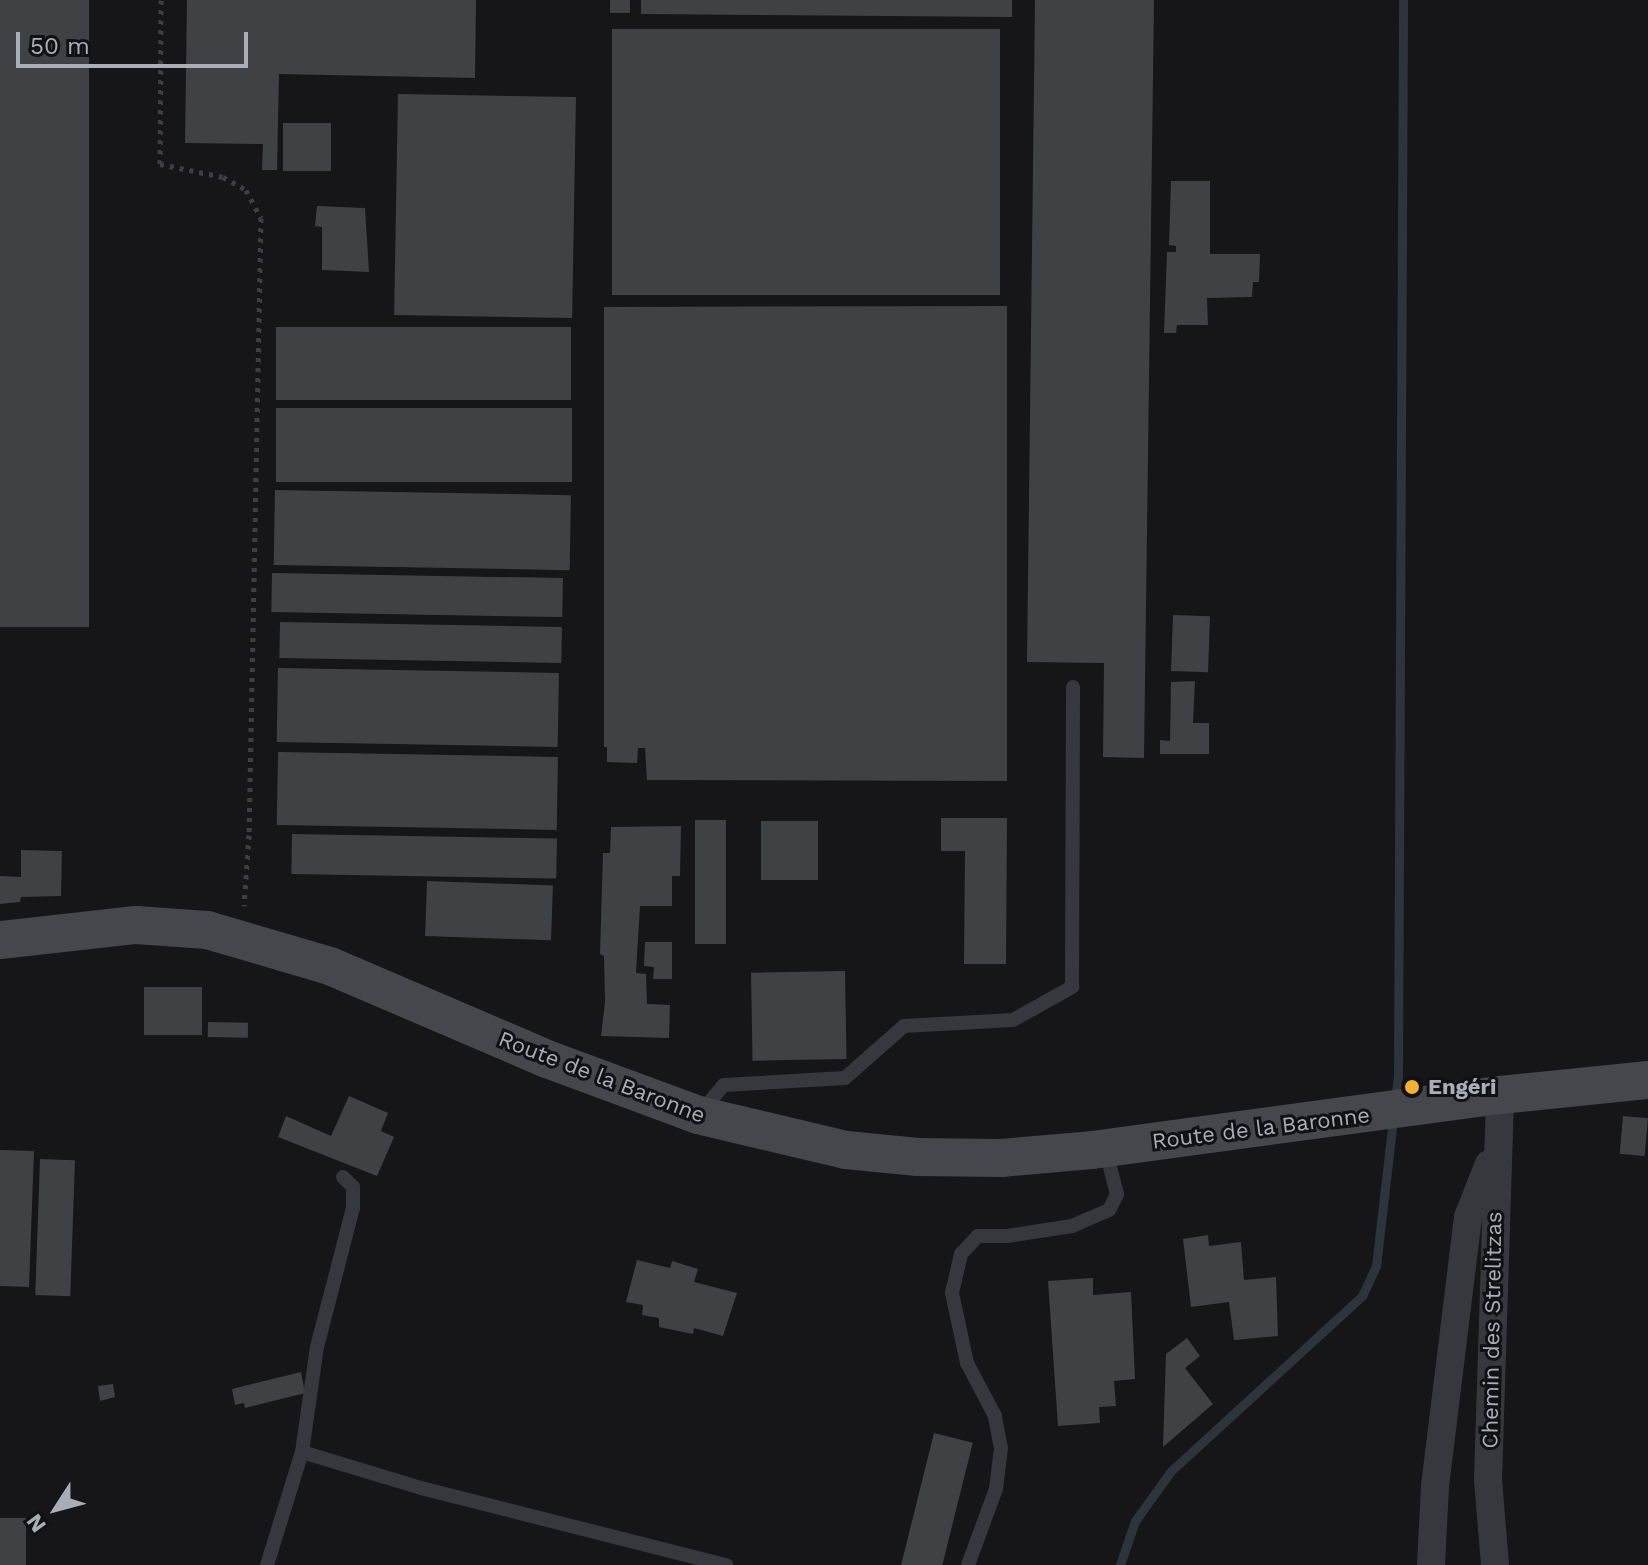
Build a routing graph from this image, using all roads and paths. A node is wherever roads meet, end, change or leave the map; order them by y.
1 (161, 0) edge
2 (1073, 687) dead end
3 (242, 939) junction
4 (0, 940) edge
5 (1648, 1080) edge
6 (1500, 1095) junction
7 (698, 1115) junction
8 (1496, 1145) junction
9 (1104, 1148) junction
10 (343, 1177) dead end
11 (302, 1452) junction
12 (267, 1565) edge
13 (726, 1565) edge
14 (968, 1565) edge
15 (1431, 1565) edge
16 (1495, 1565) edge

1 - 3 path
2 - 7 lane
3 - 4 main road, Route de la Baronne
3 - 7 main road, Route de la Baronne
5 - 6 main road, Route de la Baronne
6 - 8 street, Chemin des Strelitzas
6 - 9 main road, Route de la Baronne
7 - 9 main road, Route de la Baronne
8 - 15 street
8 - 16 street, Chemin des Strelitzas
9 - 14 lane
10 - 11 lane
11 - 12 lane
11 - 13 lane

